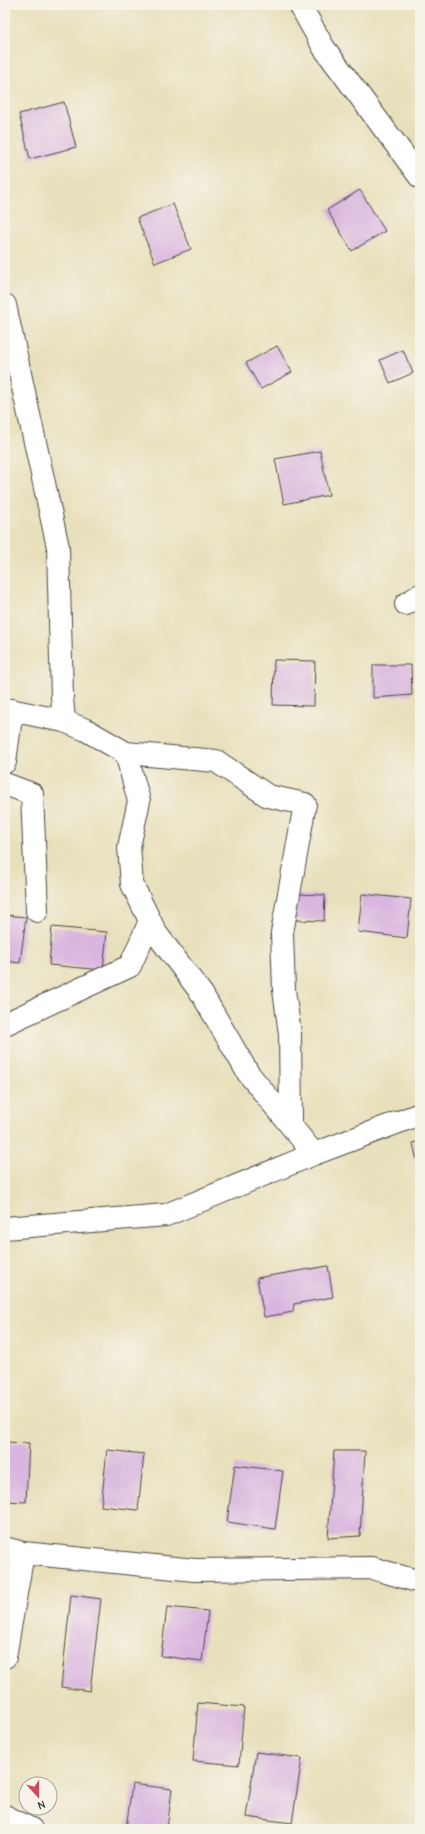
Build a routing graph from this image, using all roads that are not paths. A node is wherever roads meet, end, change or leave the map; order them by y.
1 (298, 6) edge
2 (420, 176) edge
3 (5, 305) edge
4 (8, 709) edge
5 (64, 721) junction
6 (126, 753) junction
7 (5, 762) edge
8 (5, 784) edge
9 (37, 910) dead end
10 (150, 921) junction
11 (5, 1024) edge
12 (420, 1114) edge
13 (291, 1125) junction
14 (314, 1154) junction
15 (5, 1228) edge
16 (14, 1550) edge
17 (420, 1582) edge
18 (5, 1657) edge
19 (5, 1816) edge
20 (31, 1829) edge

1 - 2 street
3 - 5 street
4 - 5 street
4 - 7 street
5 - 6 street
6 - 10 street
6 - 13 street
8 - 9 street
10 - 11 street
10 - 13 street
12 - 14 street
13 - 14 street
14 - 15 street
16 - 17 street
16 - 18 street
19 - 20 street

